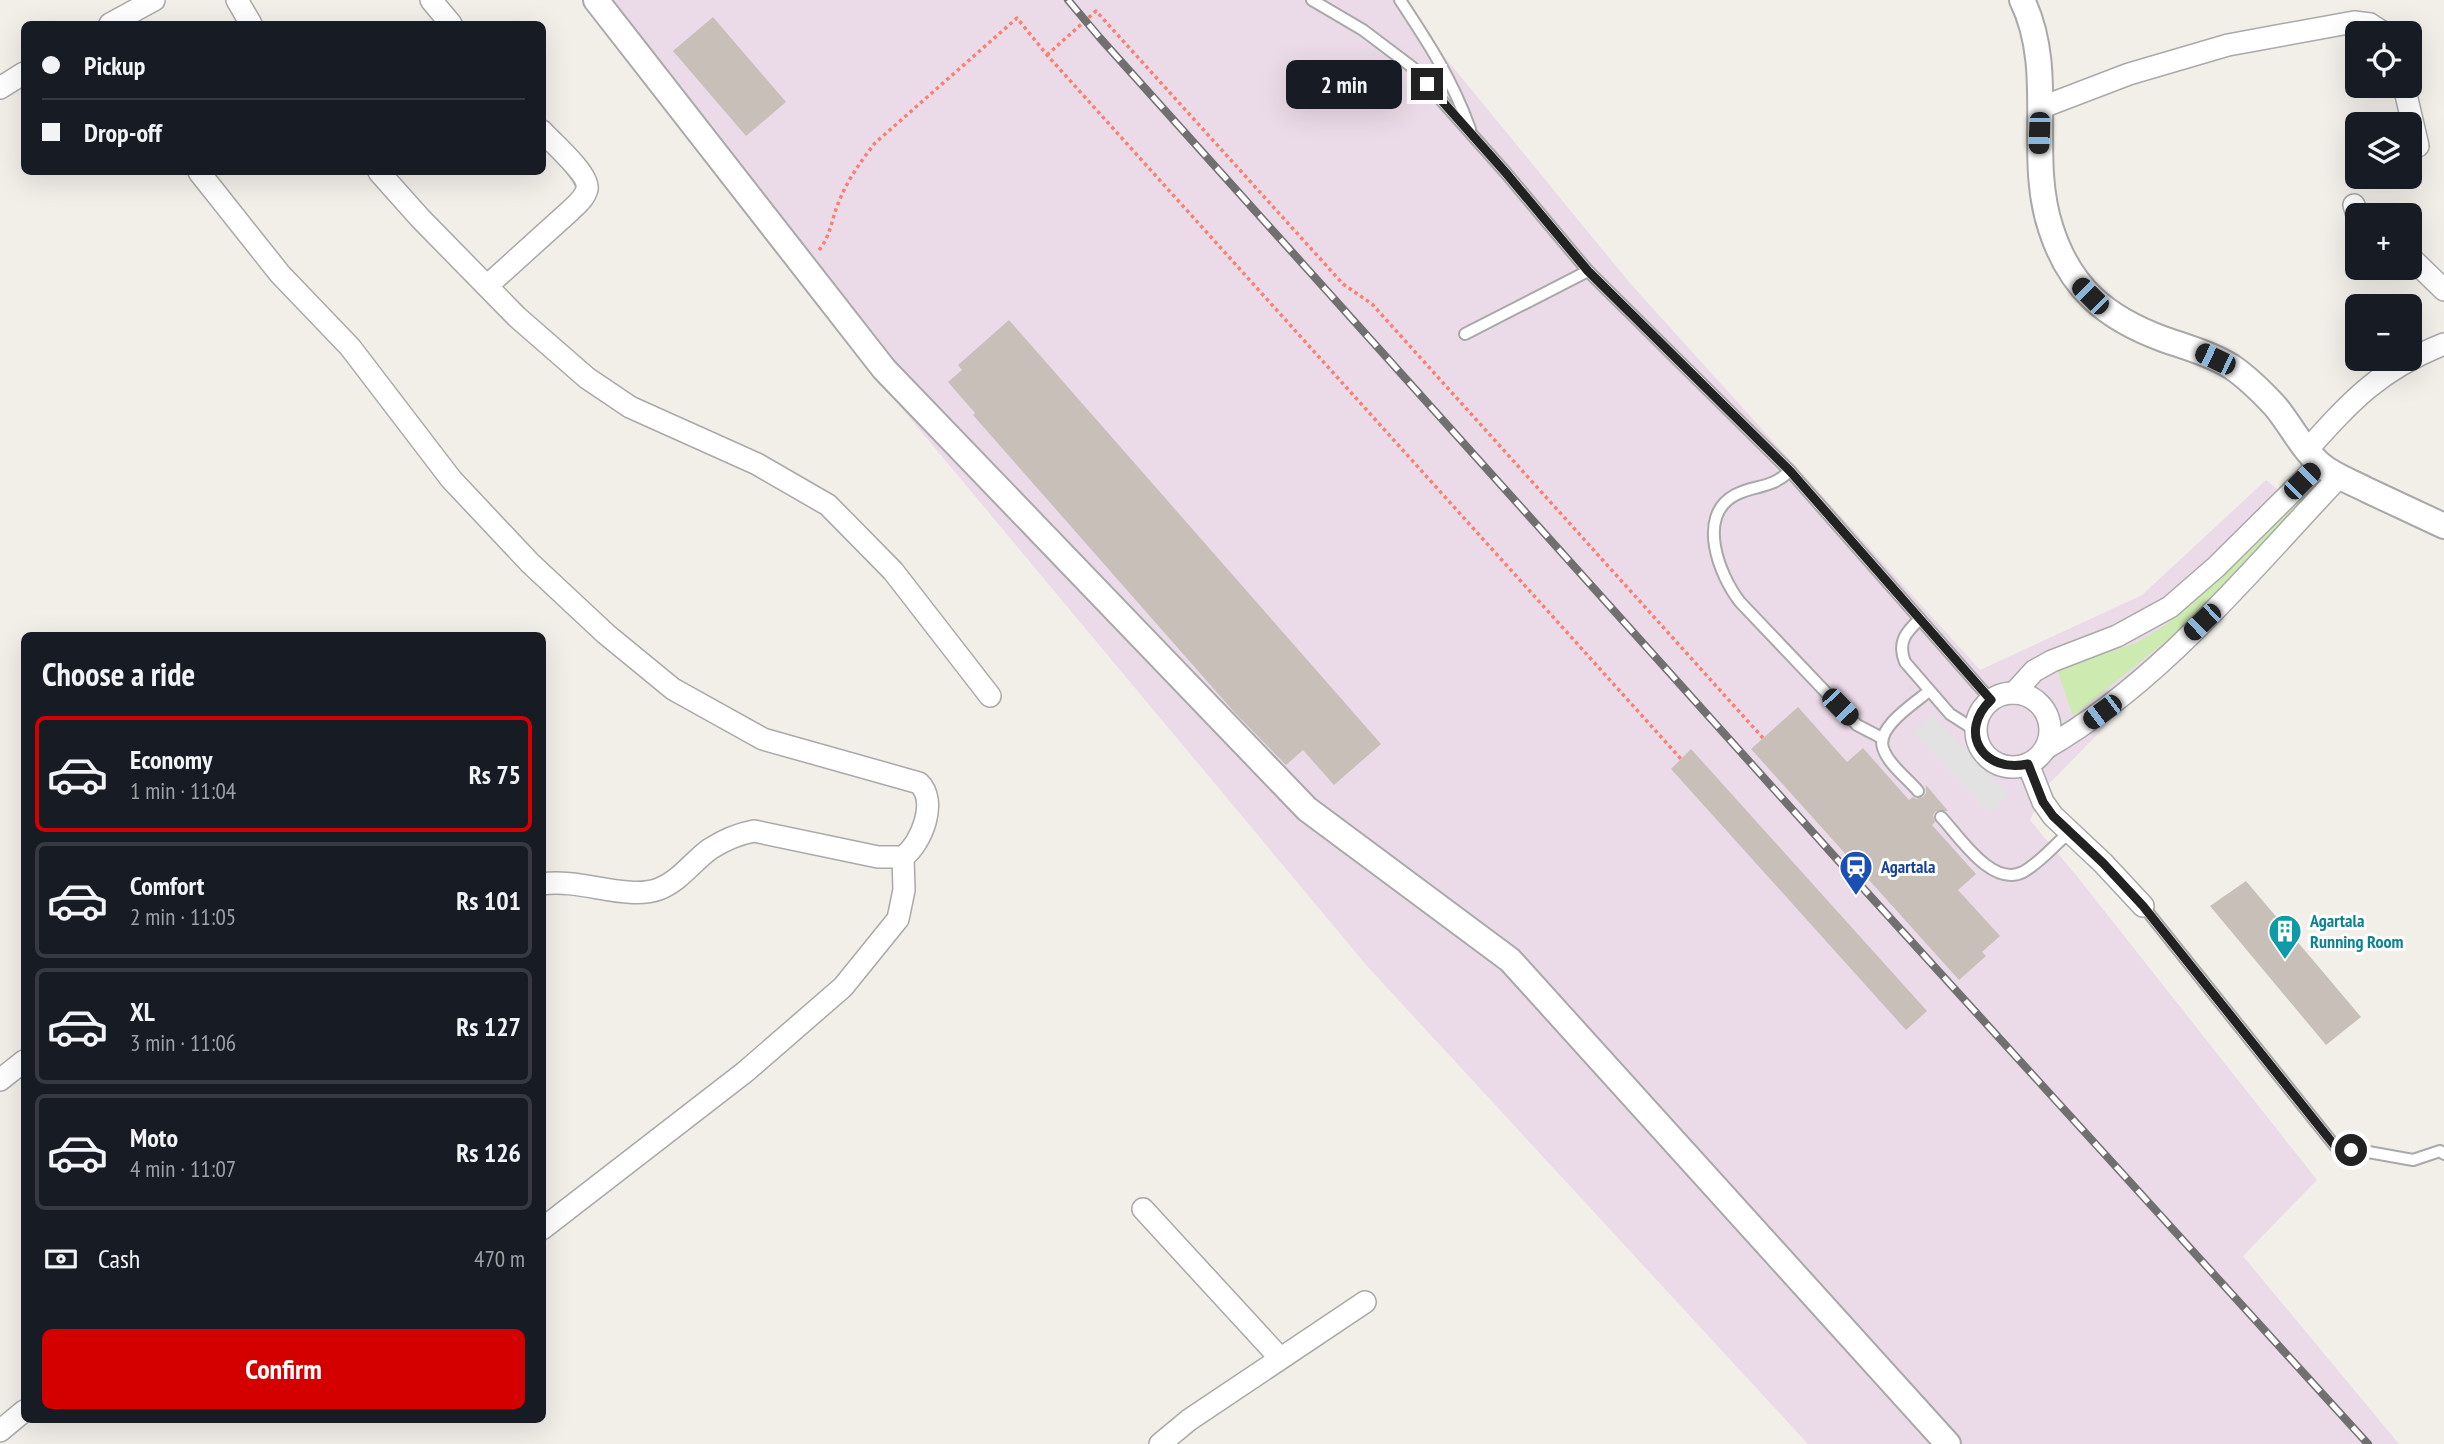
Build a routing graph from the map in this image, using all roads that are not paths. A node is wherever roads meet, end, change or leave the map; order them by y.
1 (154, 0) edge
2 (237, 0) edge
3 (431, 0) edge
4 (596, 0) edge
5 (1312, 0) edge
6 (1400, 0) edge
7 (2022, 0) edge
8 (116, 21) edge
9 (249, 21) edge
10 (448, 21) edge
11 (2345, 24) edge
12 (21, 75) edge
13 (0, 88) edge
14 (2040, 108) junction
15 (546, 135) edge
16 (1472, 135) junction
17 (201, 175) edge
18 (382, 175) edge
19 (2422, 269) edge
20 (1588, 271) junction
21 (487, 286) junction
22 (2444, 290) edge
23 (1465, 334) dead end
24 (2444, 344) edge
25 (2322, 463) junction
26 (1790, 471) junction
27 (2444, 526) edge
28 (1920, 619) junction
29 (1929, 691) junction
30 (2014, 692) junction
31 (990, 696) dead end
32 (1991, 700) junction
33 (1975, 730) junction
34 (1882, 738) junction
35 (2046, 748) junction
36 (2028, 764) junction
37 (1919, 792) dead end
38 (1941, 817) dead end
39 (2070, 832) junction
40 (903, 857) junction
41 (546, 884) edge
42 (2143, 906) joint
43 (21, 1063) edge
44 (0, 1080) edge
45 (2444, 1153) edge
46 (1143, 1209) dead end
47 (546, 1225) edge
48 (1365, 1302) dead end
49 (1280, 1359) junction
50 (21, 1414) edge
51 (0, 1431) edge
52 (1160, 1444) edge
53 (1948, 1444) edge

1 - 8 street
2 - 9 street
3 - 10 street
4 - 53 street
5 - 16 lane
6 - 16 lane
7 - 14 street
11 - 14 street
12 - 13 street
14 - 25 street
15 - 21 street
16 - 20 lane
17 - 40 street
18 - 21 street
19 - 22 street
20 - 23 lane
20 - 26 lane
21 - 31 street
24 - 25 street
25 - 27 street
25 - 30 street
25 - 35 street
26 - 28 lane
26 - 34 lane
28 - 29 lane
28 - 32 lane
29 - 33 lane
29 - 34 lane
30 - 32 street
30 - 35 street
32 - 33 street
33 - 36 street
34 - 37 lane
35 - 36 street
36 - 39 street
38 - 39 lane
39 - 42 street
40 - 41 street
40 - 47 street
42 - 45 lane
43 - 44 street
46 - 49 street
48 - 49 street
49 - 52 street
50 - 51 street

